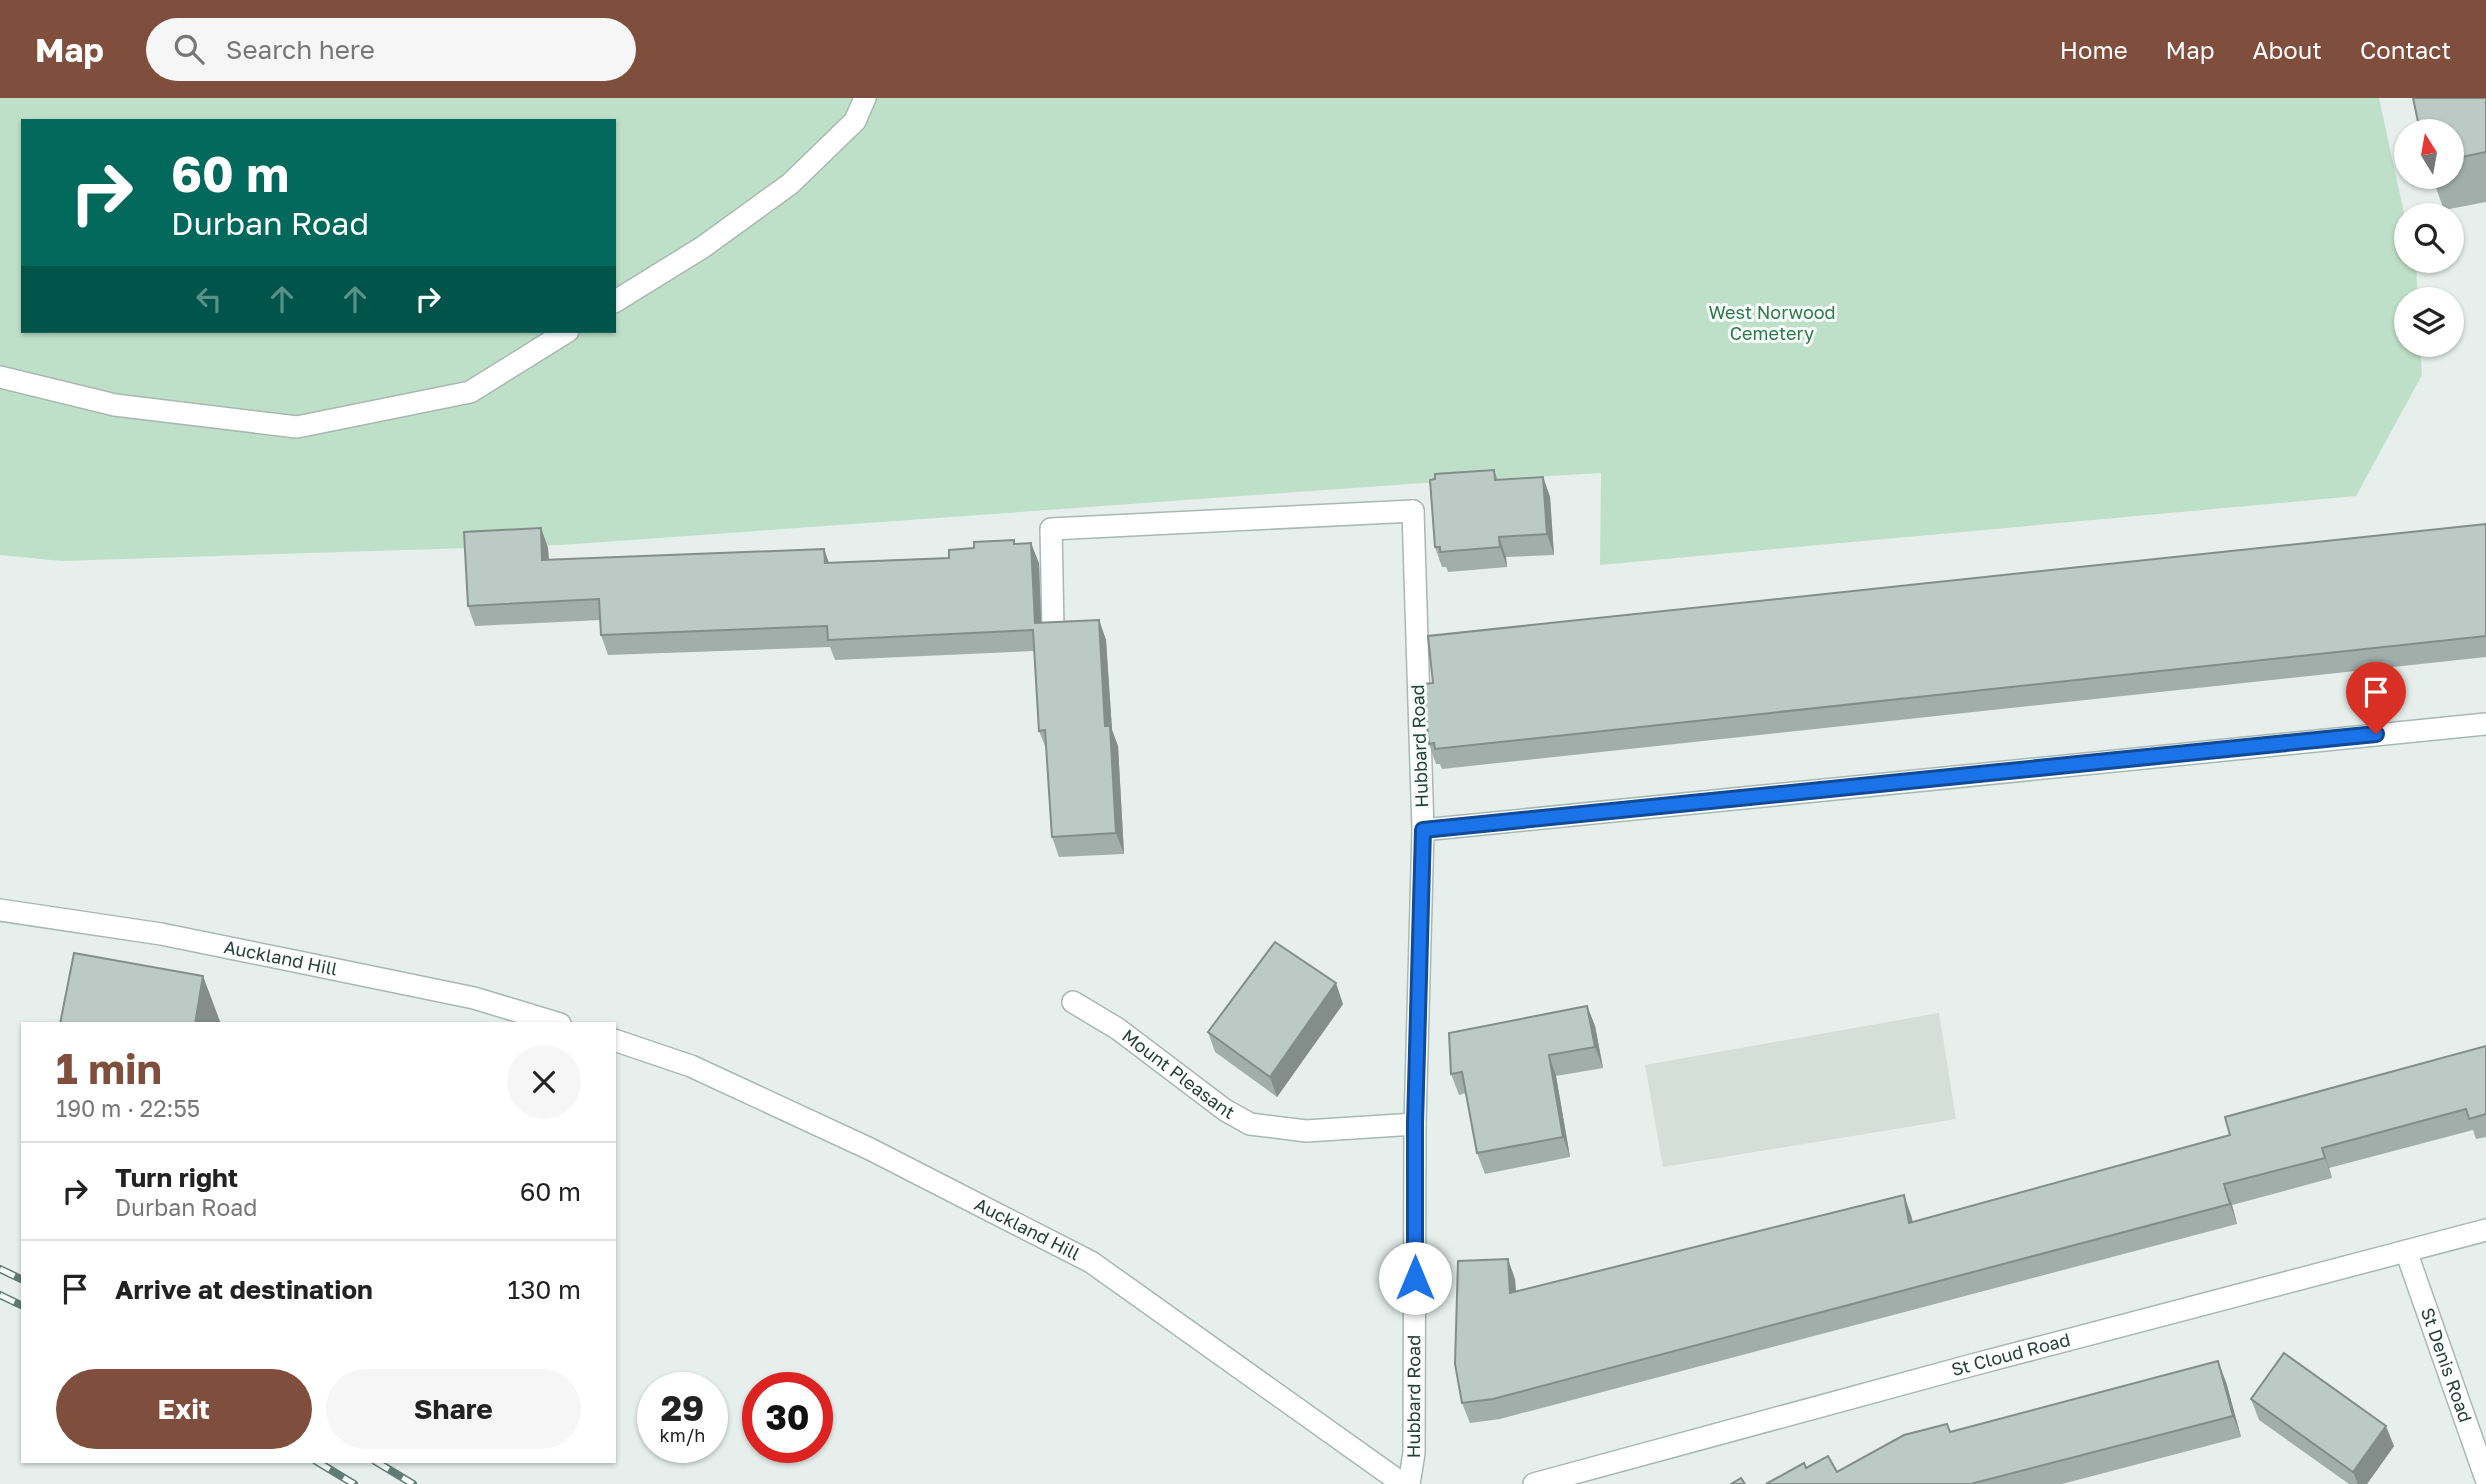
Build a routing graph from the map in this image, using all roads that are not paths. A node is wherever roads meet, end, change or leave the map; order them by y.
1 (865, 98) edge
2 (616, 301) edge
3 (565, 333) edge
4 (0, 377) edge
5 (1053, 628) edge
6 (2486, 724) edge
7 (1423, 830) junction
8 (0, 910) edge
9 (1073, 1002) dead end
10 (552, 1022) edge
11 (616, 1041) edge
12 (1415, 1124) junction
13 (2486, 1230) edge
14 (2406, 1251) junction
15 (2486, 1479) edge
16 (1403, 1484) edge
17 (1409, 1484) edge
18 (1534, 1484) edge

1 - 2 street
3 - 4 street
5 - 7 street, Hubbard Road
6 - 7 street
7 - 12 street, Hubbard Road
8 - 10 street, Auckland Hill
9 - 12 street, Mount Pleasant
11 - 16 street, Auckland Hill
12 - 17 street, Hubbard Road
13 - 14 street, St Cloud Road
14 - 15 street, St Denis Road
14 - 18 street, St Cloud Road

